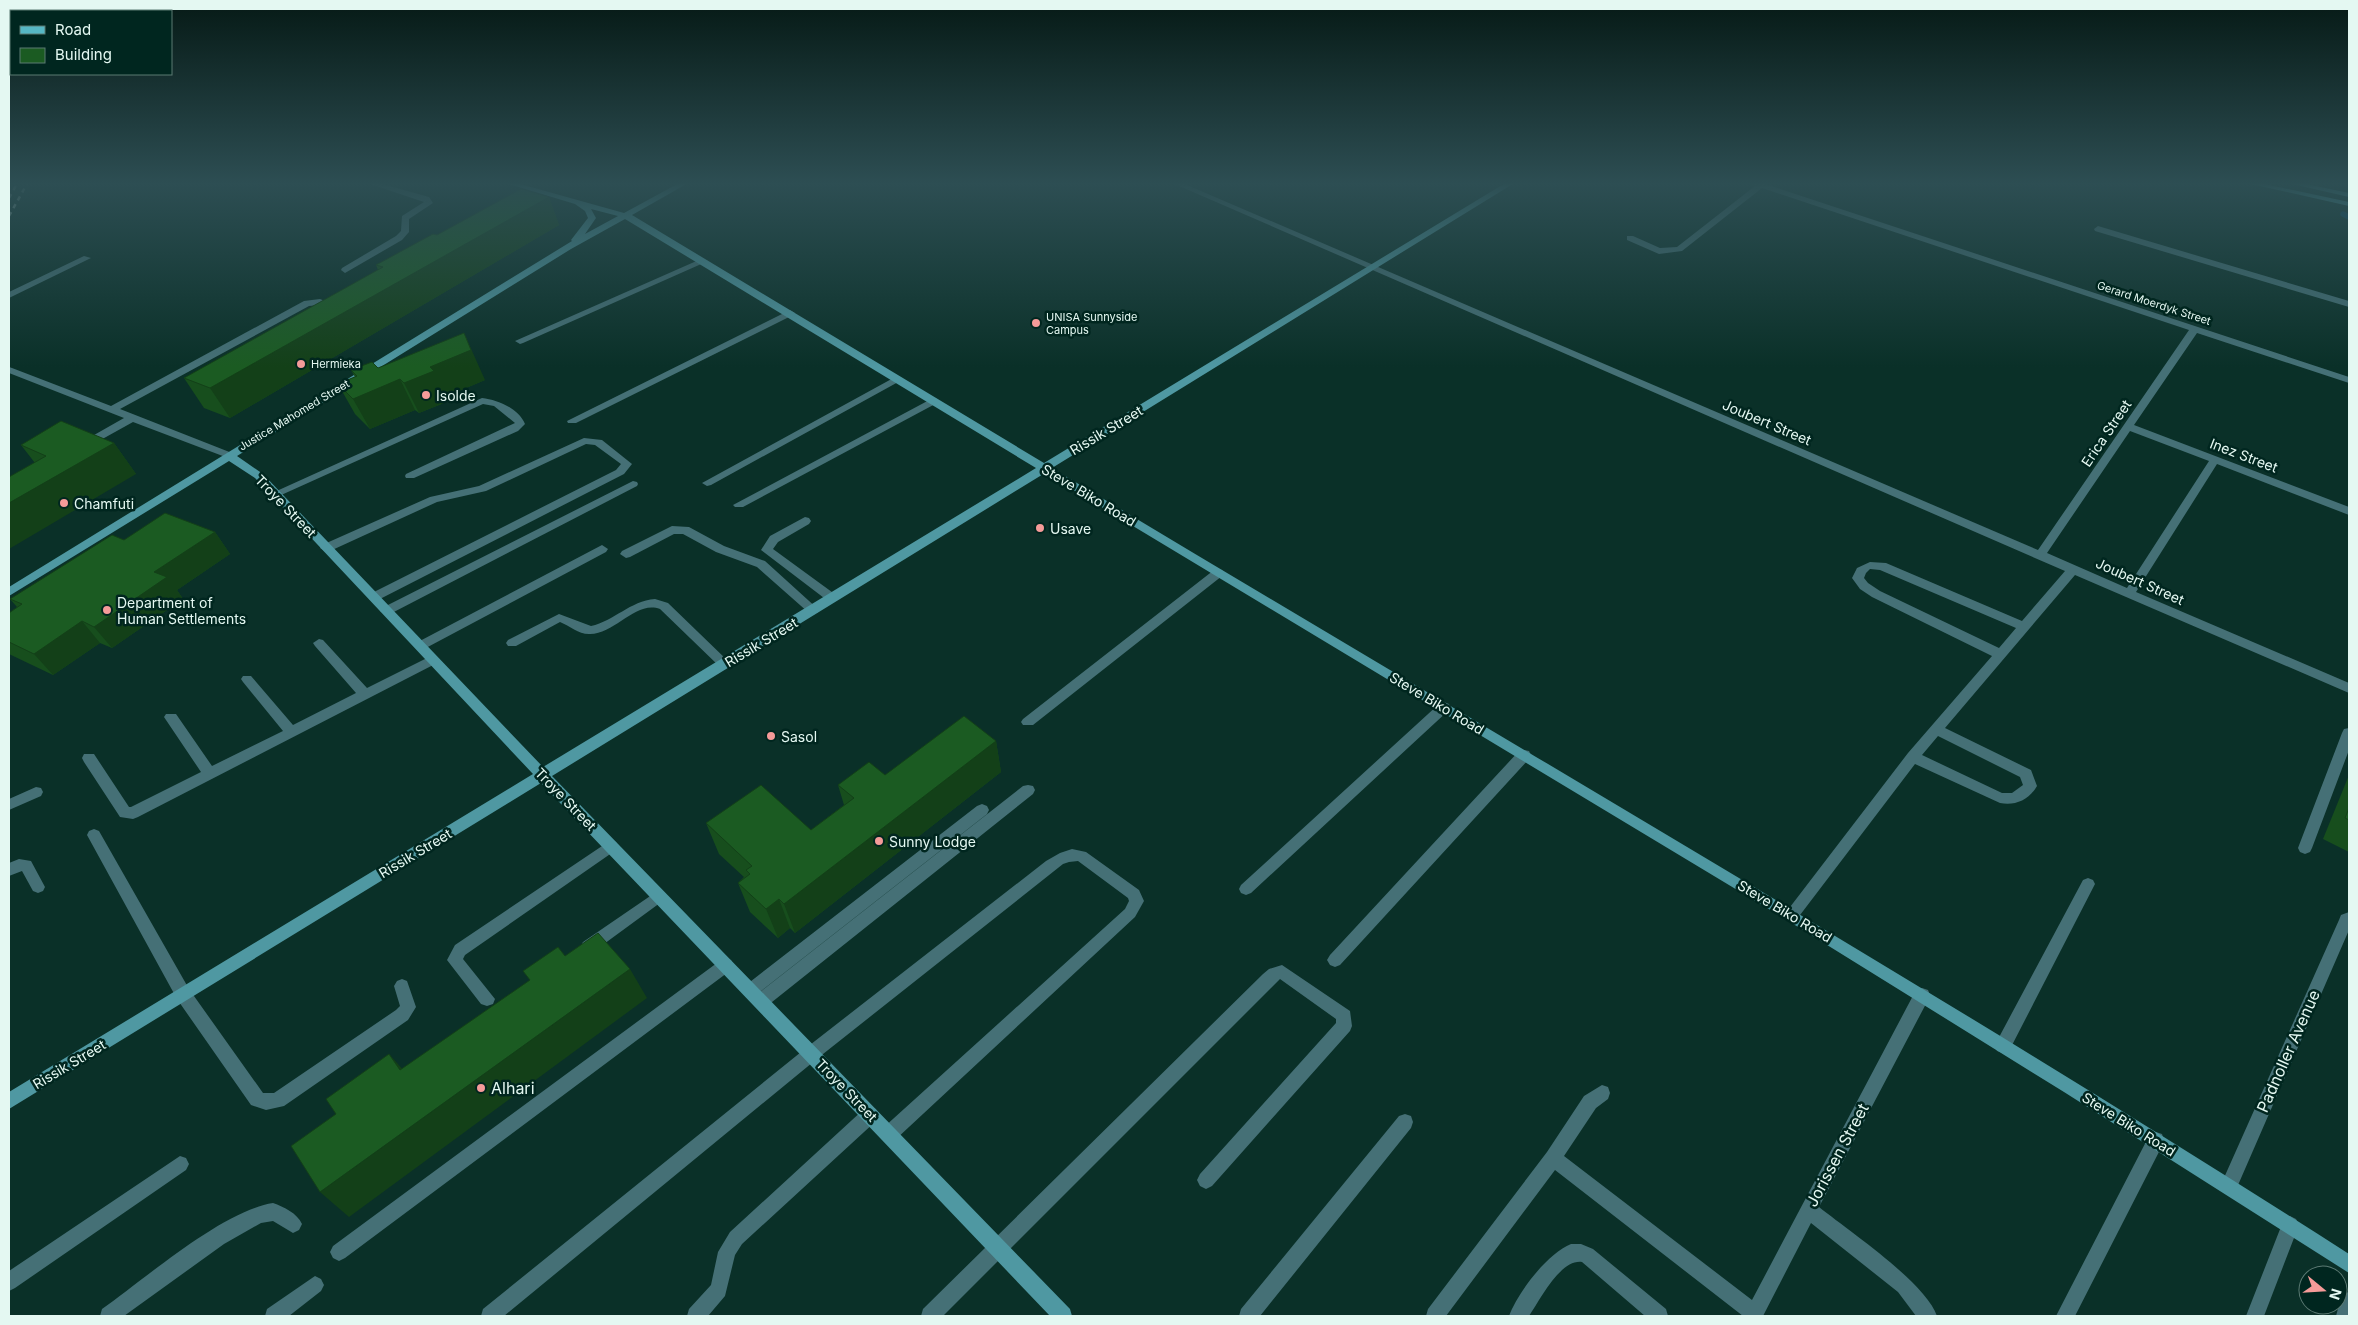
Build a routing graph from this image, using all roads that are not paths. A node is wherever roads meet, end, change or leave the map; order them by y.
1 (389, 244) edge
2 (572, 244) edge
3 (576, 244) edge
4 (674, 244) edge
5 (1316, 244) edge
6 (1411, 244) edge
7 (1643, 244) edge
8 (1686, 244) edge
9 (1941, 244) edge
10 (2150, 244) edge
11 (568, 248) junction
12 (87, 258) dead end
13 (704, 261) junction
14 (1372, 268) junction
15 (345, 270) dead end
16 (9, 295) edge
17 (2349, 304) edge
18 (341, 310) edge
19 (790, 313) junction
20 (2195, 328) junction
21 (520, 341) dead end
22 (9, 370) edge
23 (897, 379) junction
24 (2349, 380) edge
25 (933, 401) junction
26 (111, 410) junction
27 (132, 418) junction
28 (572, 421) dead end
29 (2128, 426) junction
30 (76, 450) edge
31 (228, 455) junction
32 (2215, 459) junction
33 (1043, 468) junction
34 (410, 476) dead end
35 (707, 483) dead end
36 (633, 484) dead end
37 (275, 494) junction
38 (739, 505) dead end
39 (2349, 511) edge
40 (805, 521) dead end
41 (326, 548) junction
42 (602, 548) dead end
43 (626, 554) dead end
44 (2041, 554) junction
45 (2074, 568) junction
46 (1218, 573) junction
47 (9, 592) edge
48 (2130, 592) junction
49 (374, 598) junction
50 (832, 598) junction
51 (813, 610) junction
52 (386, 611) junction
53 (2024, 627) junction
54 (319, 642) dead end
55 (512, 643) dead end
56 (420, 646) junction
57 (2000, 654) junction
58 (433, 660) junction
59 (724, 664) junction
60 (247, 679) dead end
61 (2349, 688) edge
62 (365, 695) junction
63 (1444, 707) junction
64 (171, 717) dead end
65 (1028, 722) dead end
66 (1936, 729) junction
67 (292, 733) junction
68 (2349, 733) edge
69 (1524, 755) junction
70 (1913, 757) junction
71 (89, 758) dead end
72 (210, 774) junction
73 (542, 775) junction
74 (1028, 790) dead end
75 (36, 792) dead end
76 (9, 805) edge
77 (982, 810) dead end
78 (94, 835) dead end
79 (611, 846) junction
80 (2305, 848) dead end
81 (9, 870) edge
82 (2088, 884) dead end
83 (38, 887) dead end
84 (1246, 889) dead end
85 (659, 896) junction
86 (1792, 915) junction
87 (2349, 918) edge
88 (579, 953) edge
89 (1335, 960) dead end
90 (726, 965) junction
91 (402, 986) dead end
92 (183, 994) junction
93 (1922, 995) junction
94 (756, 996) junction
95 (492, 1008) edge
96 (2003, 1046) junction
97 (812, 1053) junction
98 (1602, 1093) dead end
99 (9, 1101) edge
100 (870, 1115) junction
101 (1404, 1122) dead end
102 (889, 1134) junction
103 (2156, 1140) junction
104 (1553, 1158) junction
105 (180, 1164) dead end
106 (1206, 1180) dead end
107 (2229, 1186) junction
108 (1808, 1209) junction
109 (293, 1224) dead end
110 (2290, 1225) junction
111 (998, 1248) junction
112 (339, 1252) dead end
113 (2349, 1264) edge
114 (9, 1282) edge
115 (316, 1285) dead end
116 (2349, 1300) edge
117 (1755, 1315) edge
118 (109, 1316) edge
119 (274, 1316) edge
120 (490, 1316) edge
121 (696, 1316) edge
122 (930, 1316) edge
123 (1063, 1316) edge
124 (1248, 1316) edge
125 (1435, 1316) edge
126 (1518, 1316) edge
127 (1659, 1316) edge
128 (1928, 1316) edge
129 (2065, 1316) edge
130 (2255, 1316) edge
131 (2345, 1316) edge

1 - 15 street
2 - 11 main road
3 - 11 main road, Justice Mahomed Street
4 - 13 main road, Steve Biko Road
5 - 14 street, Joubert Street
6 - 14 main road, Rissik Street
7 - 8 street
9 - 20 street, Gerard Moerdyk Street
10 - 17 street
11 - 31 main road, Justice Mahomed Street
12 - 16 street
13 - 19 main road, Steve Biko Road
13 - 21 street
14 - 33 main road, Rissik Street
14 - 44 street, Joubert Street
18 - 26 street
19 - 23 main road, Steve Biko Road
19 - 28 street
20 - 24 street, Gerard Moerdyk Street
20 - 29 street, Erica Street
22 - 26 street, Troye Street
23 - 25 main road, Steve Biko Road
23 - 35 street
25 - 33 main road, Steve Biko Road
25 - 38 street
26 - 27 street, Troye Street
27 - 30 street
27 - 31 street, Troye Street
29 - 32 street, Inez Street
29 - 44 street, Erica Street
31 - 37 main road, Troye Street
31 - 47 main road, Justice Mahomed Street
32 - 39 street, Inez Street
32 - 48 street
33 - 46 main road, Steve Biko Road
33 - 50 main road, Rissik Street
34 - 37 street
36 - 52 street
37 - 41 main road, Troye Street
40 - 50 street
41 - 49 main road, Troye Street
41 - 49 street
42 - 56 street
43 - 51 street
44 - 45 street, Joubert Street
45 - 48 street, Joubert Street
45 - 53 street
46 - 63 main road, Steve Biko Road
46 - 65 street
48 - 61 street, Joubert Street
49 - 52 main road, Troye Street
50 - 51 main road, Rissik Street
51 - 59 main road, Rissik Street
52 - 56 main road, Troye Street
53 - 57 street
53 - 57 street
54 - 62 street
55 - 59 street
56 - 58 main road, Troye Street
57 - 66 street
58 - 62 street
58 - 73 main road, Troye Street
59 - 73 main road, Rissik Street
60 - 67 street
62 - 67 street
63 - 69 main road, Steve Biko Road
63 - 84 street
64 - 72 street
66 - 70 street
66 - 70 street
67 - 72 street
68 - 80 street
69 - 86 main road, Steve Biko Road
69 - 89 street
70 - 86 street
71 - 72 street
73 - 79 main road, Troye Street
73 - 92 main road, Rissik Street
74 - 94 street
75 - 76 street
77 - 94 street
78 - 92 street
79 - 85 main road, Troye Street
79 - 95 street
81 - 83 street
82 - 96 street
85 - 88 street
85 - 90 main road, Troye Street
86 - 93 main road, Steve Biko Road
87 - 107 street, Padnoller Avenue
90 - 94 main road, Troye Street
90 - 112 street
91 - 92 street
92 - 99 main road, Rissik Street
93 - 96 main road, Steve Biko Road
93 - 108 street, Jorissen Street
94 - 97 main road, Troye Street
96 - 103 main road, Steve Biko Road
97 - 100 main road, Troye Street
97 - 102 street
97 - 120 street
98 - 104 street
100 - 102 main road, Troye Street
100 - 121 street
101 - 124 street
102 - 111 main road, Troye Street
103 - 107 main road, Steve Biko Road
103 - 129 street
104 - 117 street
104 - 125 street
105 - 114 street
106 - 111 street
107 - 110 main road, Steve Biko Road
108 - 117 street, Jorissen Street
108 - 128 street
109 - 118 street
110 - 113 main road, Steve Biko Road
110 - 130 street
111 - 122 street
111 - 123 main road, Troye Street
115 - 119 street
116 - 131 street
126 - 127 street

